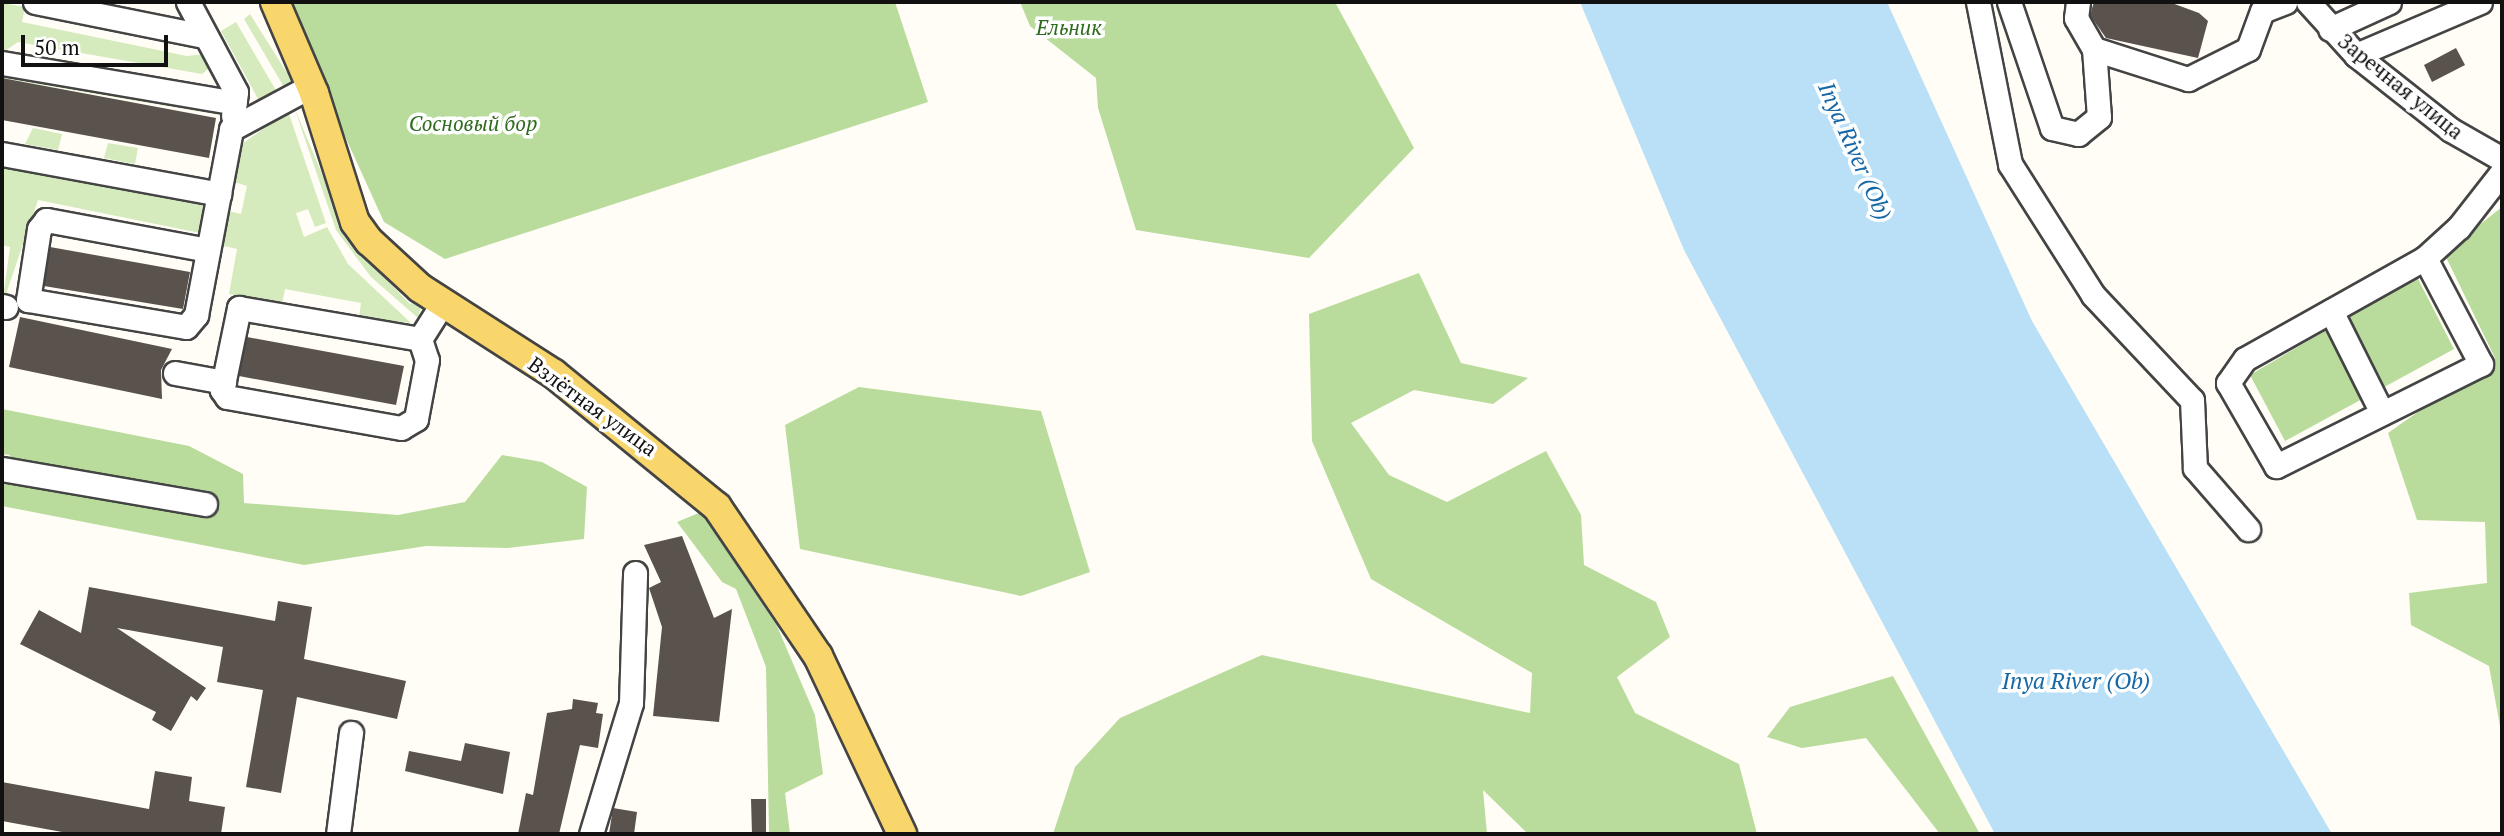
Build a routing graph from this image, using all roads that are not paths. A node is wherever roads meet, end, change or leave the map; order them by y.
1 (35, 2) edge
2 (188, 2) edge
3 (275, 2) edge
4 (1978, 2) edge
5 (2009, 2) edge
6 (2078, 2) edge
7 (2285, 2) edge
8 (2308, 2) edge
9 (2389, 2) edge
10 (2480, 2) edge
11 (2253, 6) edge
12 (2330, 29) junction
13 (204, 36) junction
14 (2094, 49) junction
15 (2356, 55) junction
16 (2, 63) edge
17 (311, 86) junction
18 (235, 103) junction
19 (230, 129) junction
20 (2, 154) edge
21 (2502, 159) edge
22 (2502, 172) edge
23 (219, 194) junction
24 (208, 250) junction
25 (2425, 258) junction
26 (442, 304) junction
27 (2331, 311) junction
28 (420, 339) junction
29 (175, 373) dead end
30 (224, 382) junction
31 (2382, 413) junction
32 (2, 469) edge
33 (205, 504) dead end
34 (2248, 529) dead end
35 (635, 573) dead end
36 (351, 733) dead end
37 (338, 834) edge
38 (591, 834) edge
39 (902, 834) edge

1 - 13 street
2 - 13 street
3 - 17 main road, Взлётная улица
4 - 34 street
5 - 14 street
6 - 14 street
7 - 11 street
8 - 12 street, Заречная улица
9 - 12 street
10 - 15 street
11 - 14 street
12 - 15 street, Заречная улица
13 - 18 street
15 - 21 street, Заречная улица
16 - 18 street
17 - 19 street
17 - 26 main road, Взлётная улица
18 - 19 street
19 - 23 street
20 - 23 street
22 - 25 street
23 - 24 street
24 - 24 street
25 - 27 street
25 - 31 street
26 - 28 street
26 - 39 main road, Взлётная улица
27 - 31 street
27 - 31 street
28 - 30 street
28 - 30 street
29 - 30 street
32 - 33 street
35 - 38 street
36 - 37 street

